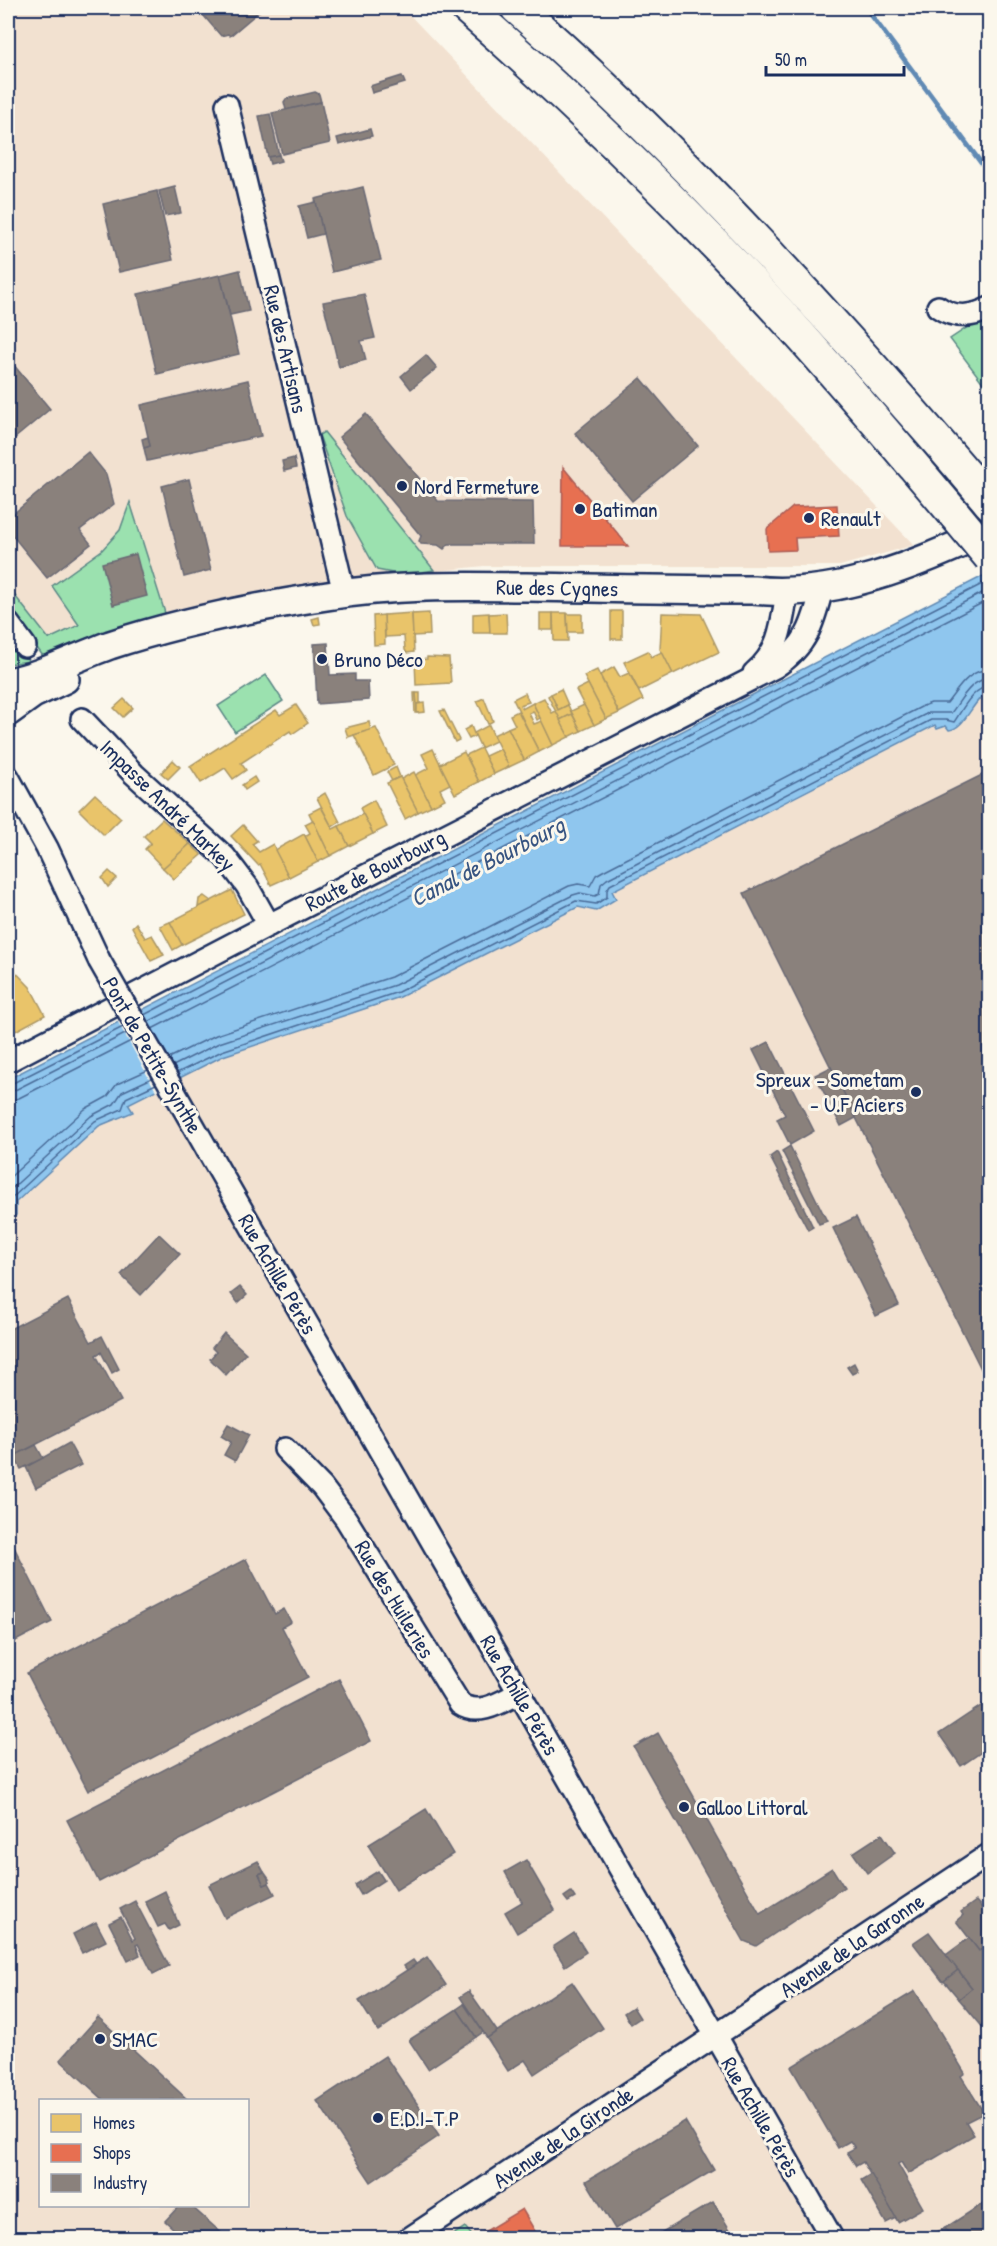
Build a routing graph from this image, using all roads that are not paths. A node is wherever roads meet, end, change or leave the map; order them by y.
1 (467, 8) edge
2 (517, 8) edge
3 (227, 105) dead end
4 (938, 307) dead end
5 (990, 308) edge
6 (988, 501) edge
7 (990, 531) edge
8 (990, 557) edge
9 (822, 589) junction
10 (787, 592) junction
11 (344, 593) junction
12 (293, 602) junction
13 (8, 623) edge
14 (25, 646) dead end
15 (8, 682) edge
16 (744, 682) junction
17 (8, 712) edge
18 (82, 719) dead end
19 (8, 777) edge
20 (8, 805) edge
21 (269, 925) junction
22 (99, 960) junction
23 (8, 1061) edge
24 (208, 1151) joint
25 (285, 1449) dead end
26 (519, 1693) junction
27 (990, 1854) edge
28 (715, 2037) junction
29 (410, 2238) edge
30 (832, 2238) edge

1 - 8 highway, bridge
2 - 6 highway
3 - 11 street, Rue des Artisans
4 - 5 street
7 - 9 main road, Rue des Cygnes
9 - 10 main road, Rue des Cygnes
9 - 16 street, Route de Bourbourg
10 - 11 main road, Rue des Cygnes
10 - 16 street, Route de Bourbourg
11 - 12 main road, Rue des Cygnes
12 - 15 main road, Rue des Cygnes
12 - 17 main road, Rue des Cygnes
13 - 14 street
16 - 21 street, Route de Bourbourg
18 - 21 street, Impasse André Markey
19 - 22 street
20 - 22 street
21 - 23 street, Route de Bourbourg
22 - 24 street, Pont de Petite-Synthe, bridge
24 - 26 street, Rue Achille Pérès
25 - 26 street, Rue des Huileries
26 - 28 street, Rue Achille Pérès
27 - 28 street, Avenue de la Garonne
28 - 29 street, Avenue de la Gironde
28 - 30 street, Rue Achille Pérès

